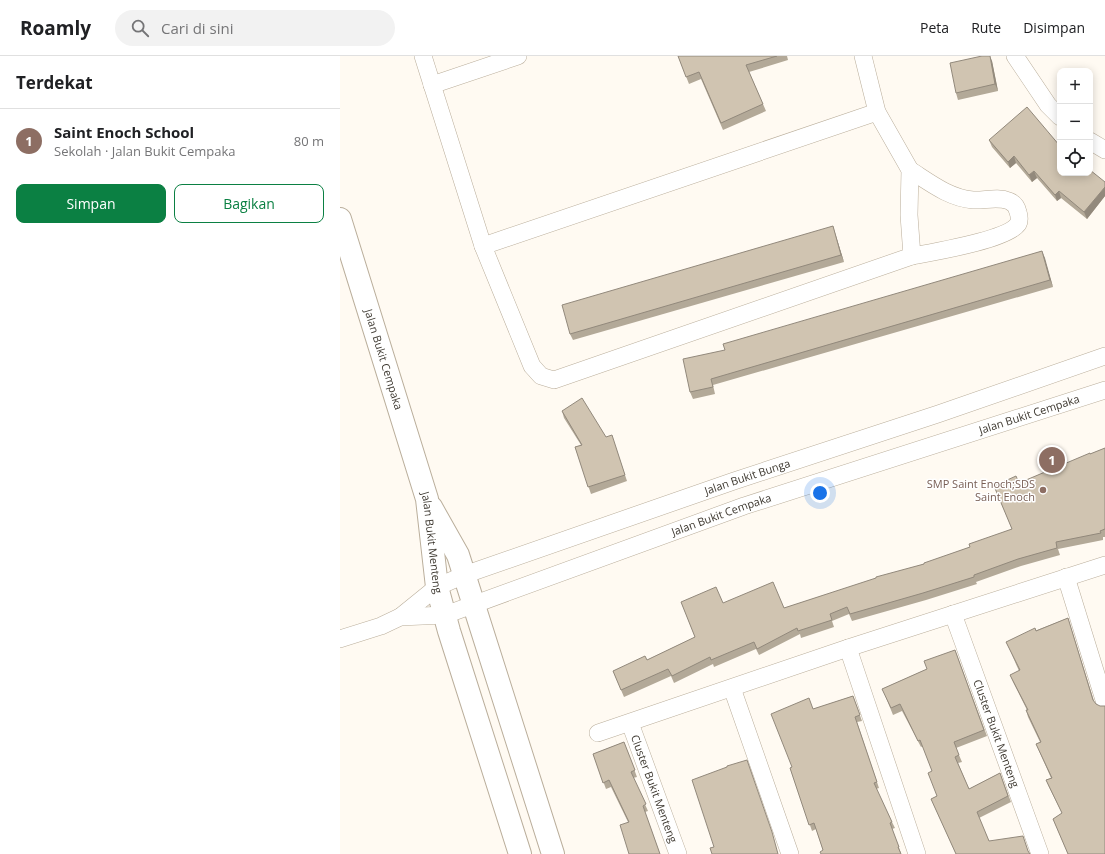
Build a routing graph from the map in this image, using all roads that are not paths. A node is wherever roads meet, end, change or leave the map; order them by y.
1 (423, 56) edge
2 (518, 56) edge
3 (863, 56) edge
4 (1015, 56) edge
5 (432, 85) junction
6 (877, 112) junction
7 (1057, 114) edge
8 (1093, 143) edge
9 (1105, 150) edge
10 (910, 170) junction
11 (340, 219) edge
12 (483, 246) junction
13 (912, 256) junction
14 (1105, 356) edge
15 (1105, 390) edge
16 (938, 414) junction
17 (947, 440) junction
18 (734, 481) junction
19 (427, 499) junction
20 (744, 506) junction
21 (1105, 565) edge
22 (464, 575) junction
23 (1066, 578) junction
24 (437, 586) junction
25 (473, 604) junction
26 (953, 614) junction
27 (445, 615) junction
28 (400, 617) junction
29 (340, 639) edge
30 (848, 648) junction
31 (732, 688) junction
32 (1105, 702) edge
33 (630, 723) junction
34 (598, 733) dead end
35 (520, 854) edge
36 (553, 854) edge
37 (678, 854) edge
38 (790, 854) edge
39 (917, 854) edge
40 (1040, 854) edge

1 - 5 street
2 - 5 street
3 - 6 street
4 - 7 street
5 - 12 street
6 - 10 street
6 - 12 street
8 - 9 street
10 - 13 street
10 - 13 street
11 - 19 street, Jalan Bukit Cempaka
12 - 13 street
14 - 16 street, Jalan Bukit Bunga
15 - 17 street, Jalan Bukit Cempaka
16 - 17 street
16 - 18 street, Jalan Bukit Bunga
17 - 20 street, Jalan Bukit Cempaka
18 - 20 street
18 - 22 street, Jalan Bukit Bunga
19 - 22 street, Jalan Bukit Menteng
19 - 24 street, Jalan Bukit Menteng
20 - 25 street, Jalan Bukit Cempaka
21 - 23 street, Cluster Bukit Menteng
22 - 24 street, Jalan Bukit Bunga
22 - 25 street, Jalan Bukit Menteng
23 - 26 street, Cluster Bukit Menteng
23 - 32 street
24 - 27 street, Jalan Bukit Menteng
24 - 28 street, Jalan Bukit Bunga
25 - 27 street, Jalan Bukit Cempaka
25 - 36 street, Jalan Bukit Menteng
26 - 30 street, Cluster Bukit Menteng
26 - 40 street, Cluster Bukit Menteng
27 - 28 street, Jalan Bukit Cempaka
27 - 35 street, Jalan Bukit Menteng
28 - 29 street, Jalan Bukit Cempaka
30 - 31 street, Cluster Bukit Menteng
30 - 39 street
31 - 33 street, Cluster Bukit Menteng
31 - 38 street
33 - 34 street, Cluster Bukit Menteng
33 - 37 street, Cluster Bukit Menteng

